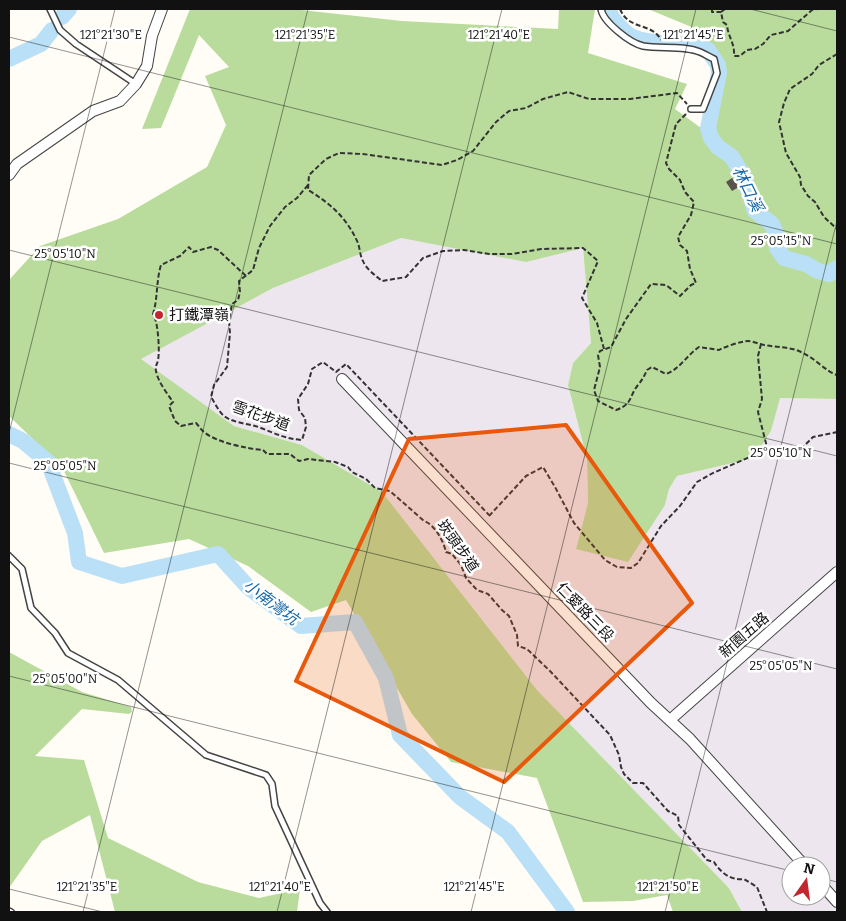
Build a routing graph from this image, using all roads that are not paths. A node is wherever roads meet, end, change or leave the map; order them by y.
1 (50, 9) edge
2 (162, 9) edge
3 (601, 9) edge
4 (136, 84) junction
5 (692, 109) road end
6 (9, 175) edge
7 (339, 376) road end
8 (9, 556) edge
9 (837, 572) edge
10 (670, 720) junction
11 (796, 856) edge
12 (327, 912) edge

1 - 4 lane
2 - 4 street
3 - 5 lane
4 - 6 street
7 - 10 street, 仁愛路三段
8 - 12 lane
9 - 10 street, 新園五路
10 - 11 street, 仁愛路三段

